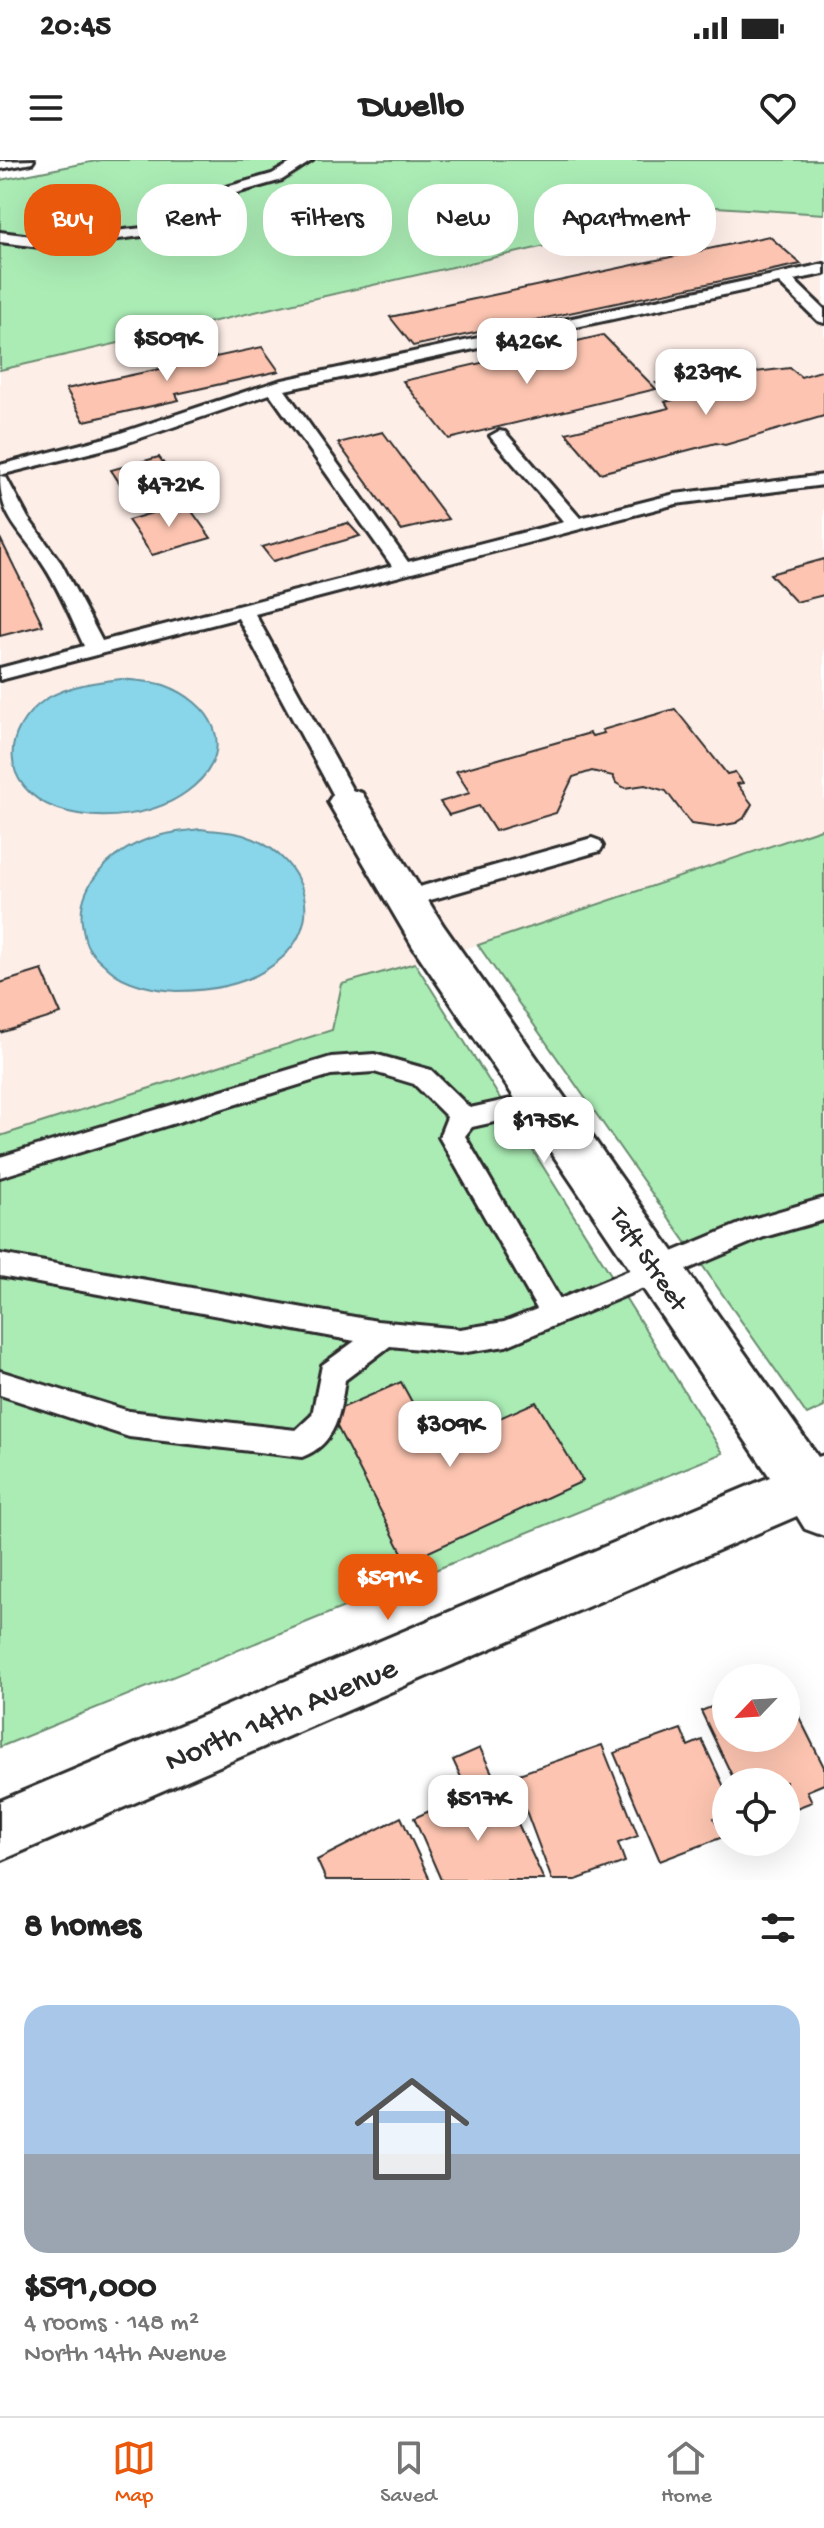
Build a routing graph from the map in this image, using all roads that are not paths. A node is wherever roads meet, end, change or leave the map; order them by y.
1 (27, 160) edge
2 (306, 160) edge
3 (0, 165) edge
4 (0, 237) edge
5 (824, 269) edge
6 (783, 278) junction
7 (824, 318) edge
8 (274, 387) junction
9 (499, 436) dead end
10 (0, 470) edge
11 (824, 480) edge
12 (0, 481) edge
13 (576, 525) junction
14 (404, 570) junction
15 (244, 611) junction
16 (96, 649) junction
17 (0, 674) edge
18 (348, 802) joint
19 (592, 846) dead end
20 (406, 899) junction
21 (543, 1102) junction
22 (458, 1128) junction
23 (0, 1167) edge
24 (824, 1209) edge
25 (0, 1265) edge
26 (658, 1270) junction
27 (555, 1315) junction
28 (385, 1334) junction
29 (0, 1383) edge
30 (818, 1492) edge
31 (0, 1831) edge

1 - 3 lane
2 - 4 lane
5 - 6 lane
6 - 7 lane
6 - 8 lane
8 - 10 lane
8 - 14 lane
9 - 13 lane
11 - 13 lane
12 - 16 lane
13 - 14 lane
14 - 15 lane
15 - 16 lane
15 - 18 lane
16 - 17 lane
18 - 20 street, Taft Street
19 - 20 lane
20 - 21 street, Taft Street
21 - 22 lane
21 - 26 street, Taft Street
22 - 23 lane
22 - 27 lane
24 - 26 lane
25 - 28 lane
26 - 27 lane
26 - 30 street, Taft Street
27 - 28 lane
28 - 29 lane
30 - 31 street, North 14th Avenue

